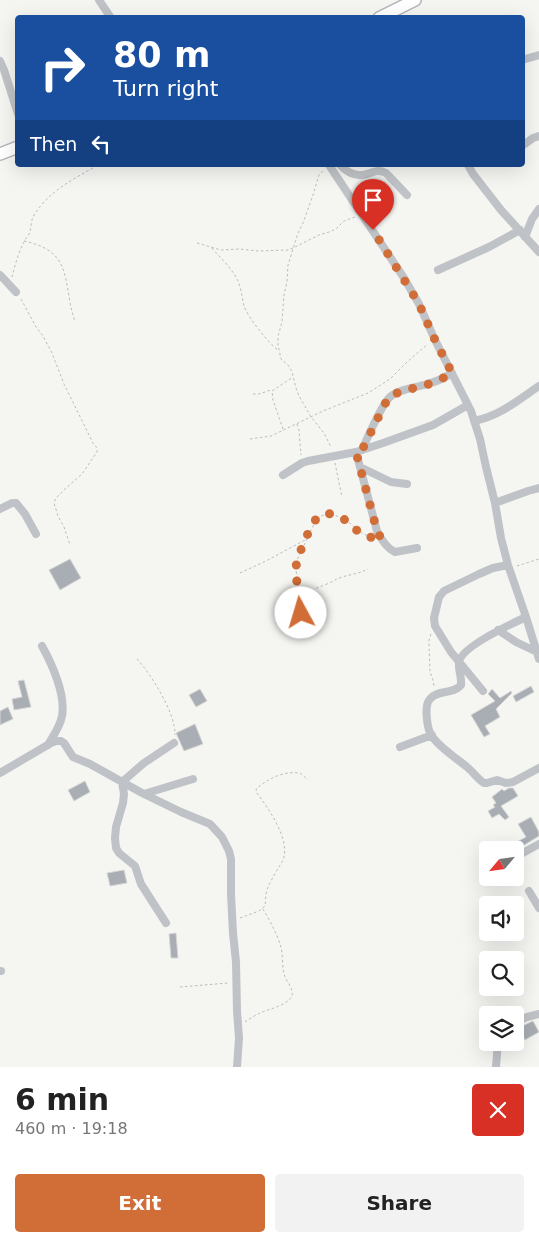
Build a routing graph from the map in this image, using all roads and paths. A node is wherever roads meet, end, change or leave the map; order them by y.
1 (99, 0) edge
2 (415, 0) edge
3 (108, 15) edge
4 (385, 15) edge
5 (539, 55) edge
6 (525, 59) edge
7 (0, 61) edge
8 (15, 105) edge
9 (539, 136) edge
10 (525, 144) edge
11 (15, 148) edge
12 (0, 154) edge
13 (94, 167) edge
14 (327, 167) edge
15 (330, 167) edge
16 (342, 167) edge
17 (469, 167) edge
18 (407, 195) dead end
19 (539, 209) edge
20 (363, 216) junction
21 (523, 234) junction
22 (24, 241) junction
23 (198, 243) dead end
24 (212, 248) junction
25 (293, 248) junction
26 (539, 252) edge
27 (438, 270) dead end
28 (0, 275) edge
29 (14, 290) junction
30 (75, 322) dead end
31 (435, 340) junction
32 (278, 350) junction
33 (452, 373) junction
34 (294, 376) junction
35 (539, 386) edge
36 (272, 390) junction
37 (253, 394) dead end
38 (468, 405) junction
39 (311, 417) junction
40 (474, 421) junction
41 (297, 423) junction
42 (283, 429) junction
43 (250, 439) dead end
44 (359, 451) junction
45 (334, 457) junction
46 (304, 463) junction
47 (360, 467) junction
48 (283, 475) dead end
49 (407, 484) dead end
50 (539, 488) edge
51 (342, 497) dead end
52 (495, 503) junction
53 (0, 508) edge
54 (36, 534) dead end
55 (305, 540) junction
56 (382, 540) junction
57 (70, 544) dead end
58 (417, 548) dead end
59 (539, 559) edge
60 (508, 567) junction
61 (368, 569) dead end
62 (240, 573) dead end
63 (301, 603) junction
64 (526, 617) junction
65 (434, 623) junction
66 (319, 630) dead end
67 (498, 630) junction
68 (536, 640) edge
69 (42, 646) dead end
70 (538, 655) edge
71 (137, 659) dead end
72 (459, 662) junction
73 (483, 691) dead end
74 (430, 699) junction
75 (432, 735) junction
76 (174, 743) joint
77 (48, 744) junction
78 (400, 747) dead end
79 (539, 768) edge
80 (0, 773) edge
81 (194, 779) dead end
82 (308, 780) dead end
83 (122, 782) junction
84 (144, 794) junction
85 (539, 844) edge
86 (524, 852) edge
87 (529, 891) dead end
88 (539, 908) edge
89 (263, 909) junction
90 (232, 920) junction
91 (166, 923) dead end
92 (237, 983) junction
93 (180, 987) dead end
94 (539, 1014) edge
95 (524, 1018) edge
96 (238, 1026) junction
97 (497, 1051) edge
98 (237, 1067) edge
99 (496, 1067) edge

1 - 3 street
2 - 4 street
5 - 6 street
7 - 8 street
9 - 10 street
11 - 12 street
13 - 22 path
14 - 25 path
15 - 20 street
16 - 18 street
17 - 21 street
19 - 21 street
20 - 25 path
20 - 31 street
21 - 26 street
21 - 27 street
22 - 29 path
22 - 30 path
23 - 24 path
24 - 25 path
24 - 32 path
25 - 32 path
28 - 29 street
29 - 57 path
31 - 33 street
31 - 39 path
32 - 34 path
33 - 38 street
33 - 44 street
34 - 36 path
34 - 39 path
35 - 40 street
36 - 37 path
36 - 42 path
38 - 40 street
38 - 44 street
39 - 41 path
39 - 45 path
40 - 52 street
41 - 42 path
41 - 46 path
42 - 43 path
44 - 45 street
44 - 47 street
45 - 46 street
45 - 51 path
46 - 48 street
47 - 49 street
47 - 56 street
50 - 52 street
52 - 60 street
53 - 54 street
55 - 56 path
55 - 62 path
55 - 63 path
56 - 58 street
59 - 60 path
60 - 64 street
60 - 65 street
61 - 63 path
63 - 66 path
64 - 67 street
64 - 68 street
65 - 72 street
65 - 74 path
67 - 70 street
67 - 72 street
68 - 70 street
69 - 77 street
71 - 76 path
72 - 73 street
72 - 74 street
74 - 75 street
75 - 78 street
75 - 79 street
76 - 83 street
77 - 80 street
77 - 83 street
81 - 84 street
82 - 89 path
83 - 84 street
83 - 91 street
84 - 90 street
85 - 86 street
87 - 88 street
89 - 90 path
89 - 96 path
90 - 92 street
92 - 93 path
92 - 96 street
94 - 95 street
96 - 98 street
97 - 99 street

